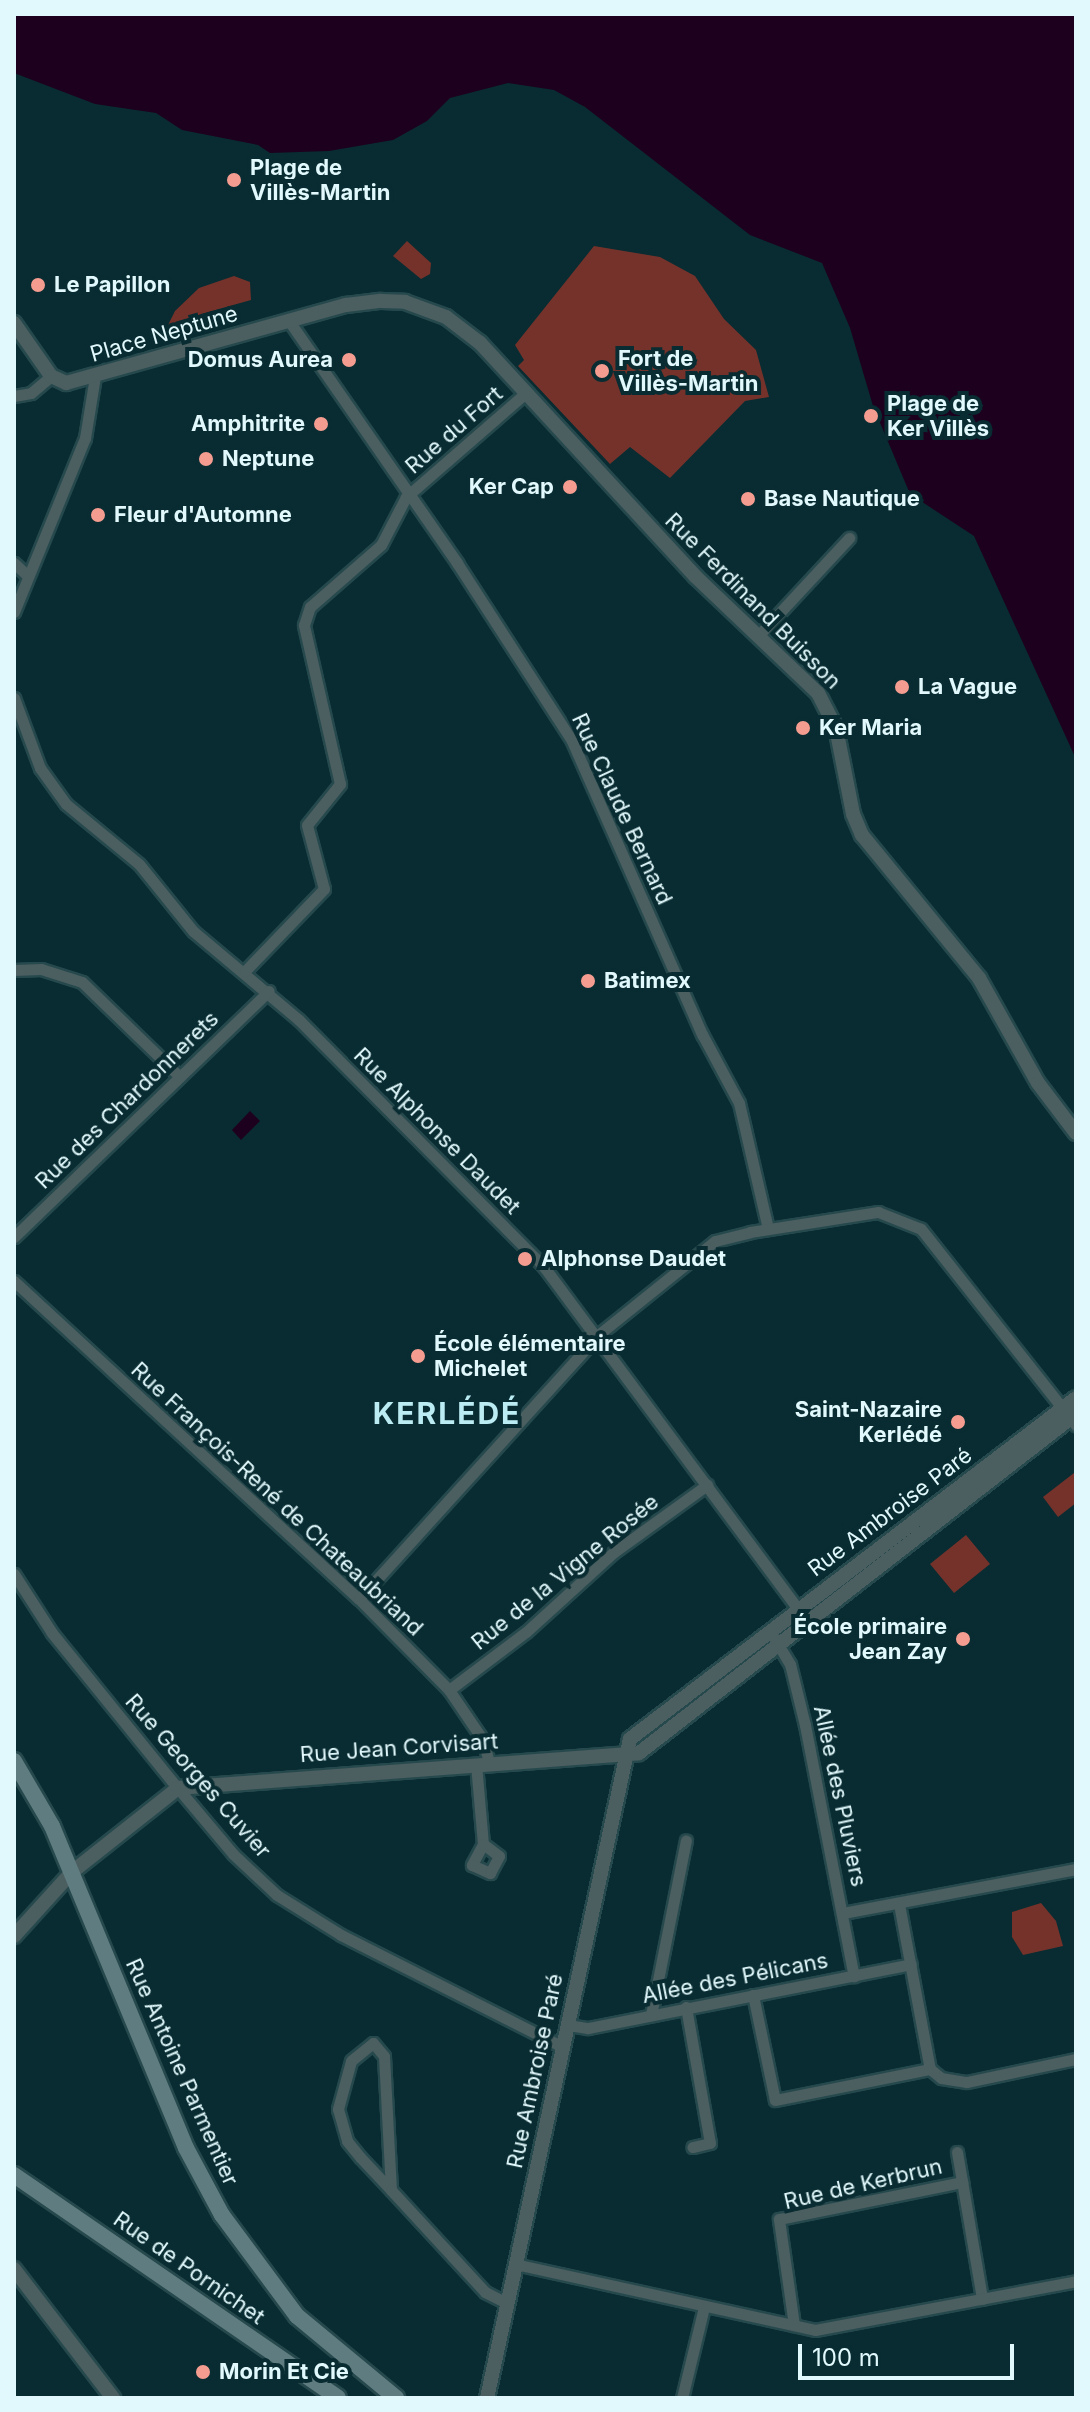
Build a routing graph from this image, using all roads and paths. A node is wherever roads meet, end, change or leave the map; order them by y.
1 (289, 321) junction
2 (14, 323) edge
3 (51, 376) junction
4 (95, 376) junction
5 (527, 392) junction
6 (14, 396) edge
7 (406, 497) junction
8 (849, 538) dead end
9 (14, 563) edge
10 (28, 576) junction
11 (14, 612) edge
12 (758, 636) junction
13 (14, 698) edge
14 (14, 970) edge
15 (245, 971) junction
16 (269, 991) junction
17 (180, 1077) junction
18 (1076, 1133) edge
19 (768, 1229) junction
20 (14, 1237) edge
21 (14, 1281) edge
22 (598, 1335) junction
23 (1076, 1398) edge
24 (1071, 1417) edge
25 (707, 1485) junction
26 (14, 1574) edge
27 (359, 1599) junction
28 (803, 1616) junction
29 (770, 1631) junction
30 (780, 1644) junction
31 (449, 1690) junction
32 (623, 1753) junction
33 (14, 1761) edge
34 (482, 1764) junction
35 (178, 1788) junction
36 (686, 1840) dead end
37 (483, 1844) dead end
38 (1076, 1869) edge
39 (72, 1872) junction
40 (899, 1904) junction
41 (843, 1913) junction
42 (14, 1936) edge
43 (911, 1964) junction
44 (854, 1976) junction
45 (753, 1995) junction
46 (686, 2007) junction
47 (651, 2015) junction
48 (568, 2025) junction
49 (563, 2047) junction
50 (1076, 2059) edge
51 (930, 2069) junction
52 (692, 2147) dead end
53 (957, 2152) dead end
54 (14, 2175) edge
55 (962, 2182) junction
56 (391, 2190) junction
57 (515, 2264) junction
58 (14, 2269) edge
59 (1076, 2281) edge
60 (982, 2299) junction
61 (507, 2303) junction
62 (704, 2307) junction
63 (794, 2325) junction
64 (113, 2398) edge
65 (338, 2398) edge
66 (396, 2398) edge
67 (487, 2398) edge
68 (682, 2398) edge

1 - 4 street, Place Neptune
1 - 5 street, Rue Ferdinand Buisson
1 - 7 street, Rue Claude Bernard
2 - 3 street
3 - 4 street, Place Neptune
3 - 6 street
4 - 10 street
5 - 7 street, Rue du Fort
5 - 12 street, Rue Ferdinand Buisson
7 - 15 street
7 - 19 street, Rue Claude Bernard
8 - 12 street
9 - 10 street
10 - 11 street
12 - 18 street, Rue Ferdinand Buisson
13 - 15 street, Rue Alphonse Daudet
14 - 17 street
15 - 16 street, Rue Alphonse Daudet
16 - 17 street, Rue des Chardonnerets
16 - 22 street, Rue Alphonse Daudet
17 - 20 street, Rue des Chardonnerets
19 - 22 street
19 - 24 street
21 - 27 street, Rue François-René de Chateaubriand
22 - 25 street, Rue Alphonse Daudet
22 - 27 street
23 - 24 street, Rue Ambroise Paré
24 - 28 street, Rue Ambroise Paré
25 - 28 street, Rue Alphonse Daudet
25 - 31 street, Rue de la Vigne Rosée
26 - 35 street, Rue Georges Cuvier
27 - 31 street, Rue François-René de Chateaubriand
28 - 29 street, Rue Ambroise Paré
28 - 30 street, Rue Ambroise Paré
29 - 30 street, Allée des Pluviers
29 - 32 street, Rue Ambroise Paré
30 - 32 street, Rue Ambroise Paré
30 - 41 street, Allée des Pluviers
31 - 34 street, Rue François-René de Chateaubriand
32 - 34 street, Rue Jean Corvisart
32 - 48 street, Rue Ambroise Paré
33 - 39 main road, Rue Antoine Parmentier
34 - 35 street, Rue Jean Corvisart
34 - 37 street, Rue François-René de Chateaubriand
35 - 39 street
35 - 49 street, Rue Georges Cuvier
36 - 47 street
38 - 40 street
39 - 42 street
39 - 66 main road, Rue Antoine Parmentier
40 - 41 street
40 - 43 street
41 - 44 street, Allée des Pluviers
43 - 44 street, Allée des Pélicans
43 - 51 street
44 - 45 street, Allée des Pélicans
45 - 46 street, Allée des Pélicans
45 - 51 street
46 - 47 street, Allée des Pélicans
46 - 52 street
47 - 48 street, Allée des Pélicans
48 - 49 street, Rue Ambroise Paré
49 - 57 street, Rue Ambroise Paré
50 - 51 street
53 - 55 street, Rue de Kerbrun
54 - 65 main road, Rue de Pornichet
55 - 60 street, Rue de Kerbrun
55 - 63 street, Rue de Kerbrun
56 - 56 street
56 - 61 street
57 - 61 street, Rue Ambroise Paré
57 - 62 street
58 - 64 street
59 - 60 street
60 - 63 street
61 - 67 street, Rue Ambroise Paré
62 - 63 street
62 - 68 street

